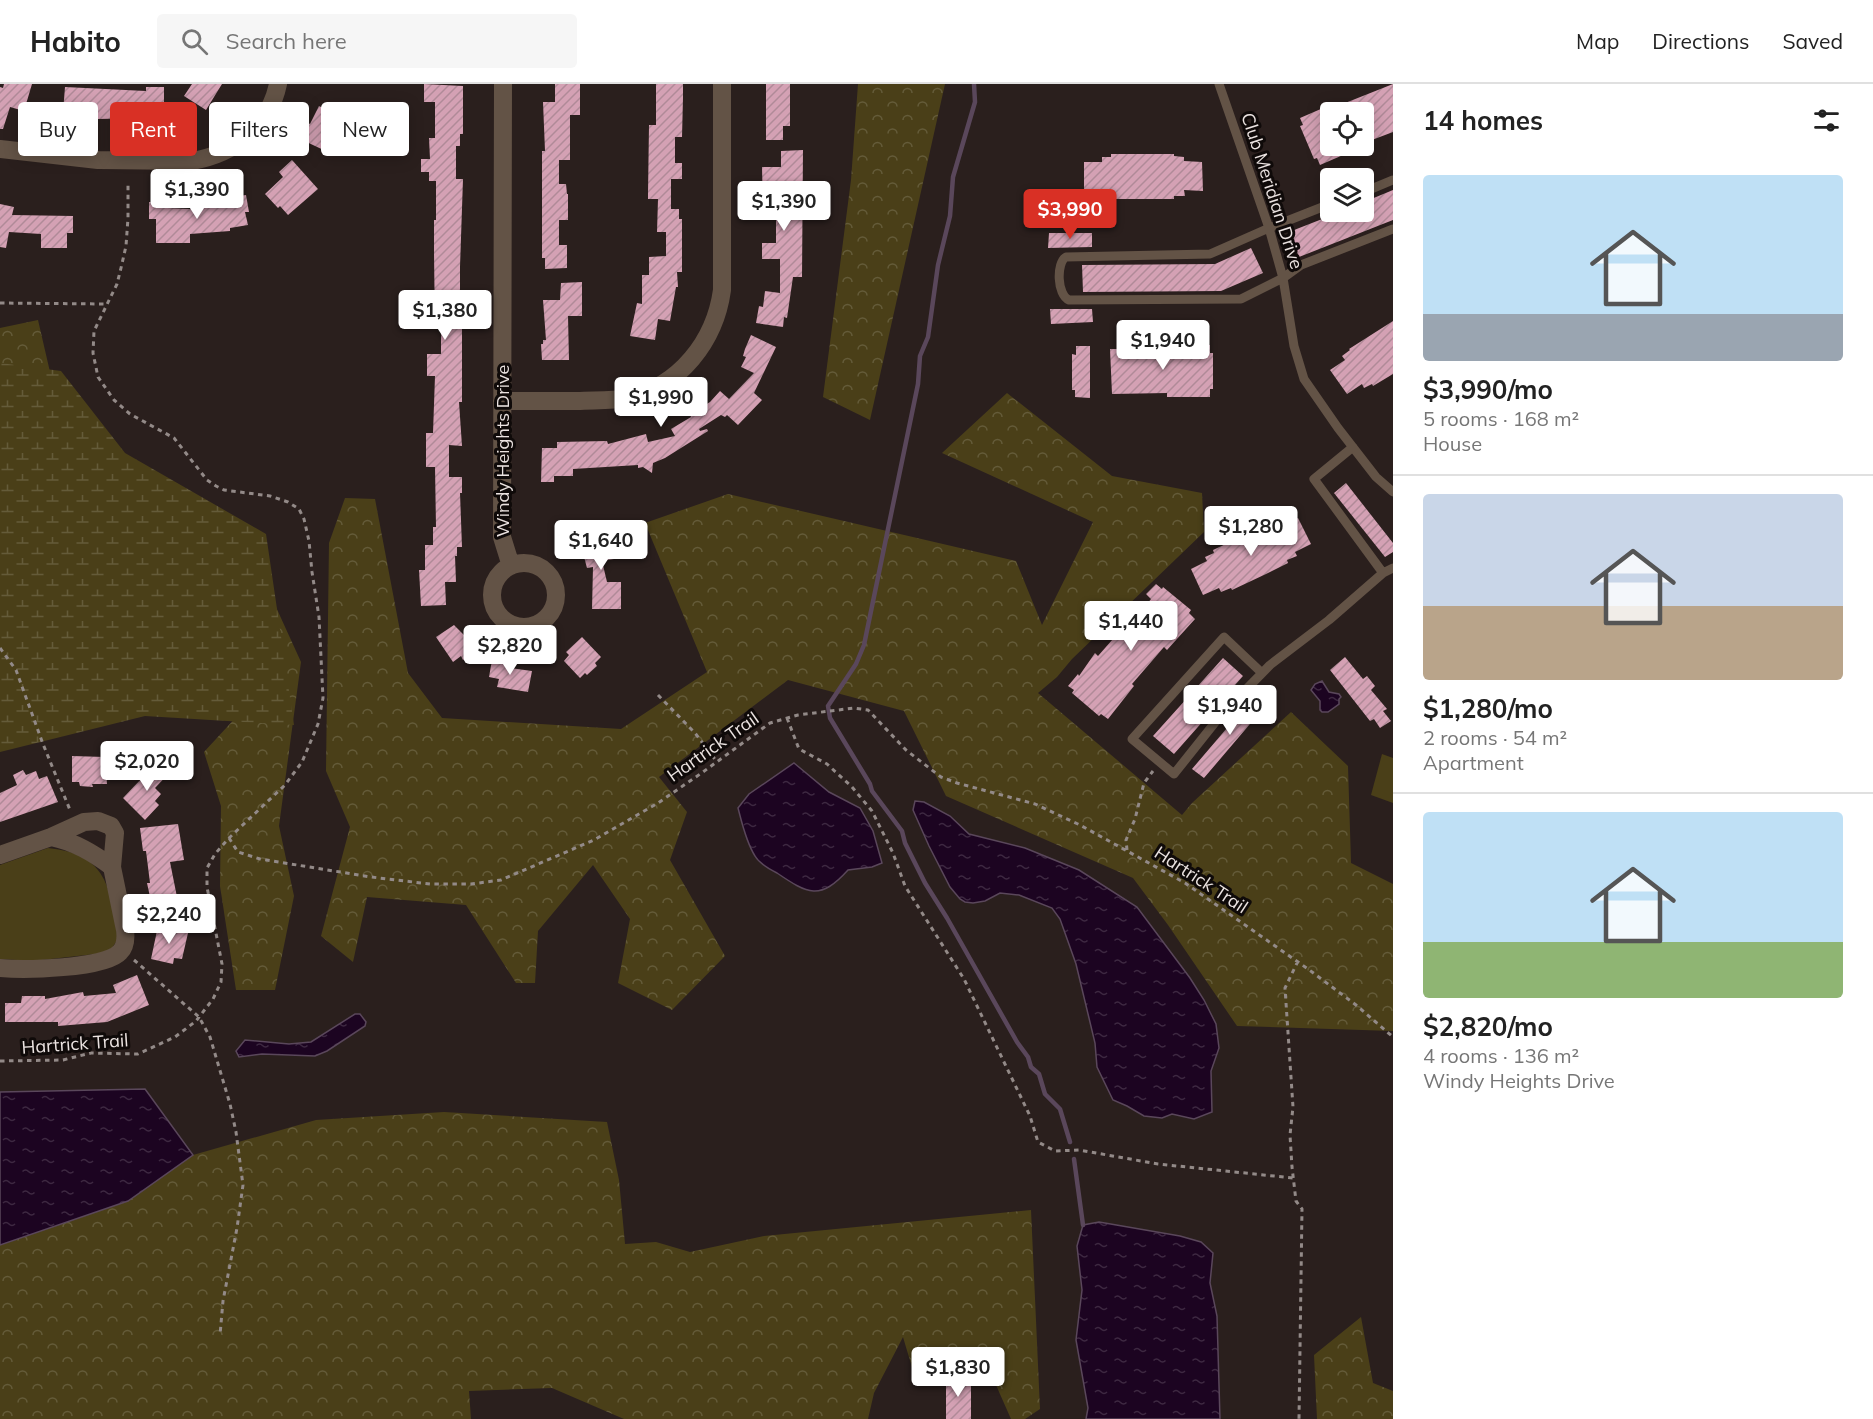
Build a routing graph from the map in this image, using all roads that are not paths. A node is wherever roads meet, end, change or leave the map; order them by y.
1 (278, 84) edge
2 (503, 84) edge
3 (722, 84) edge
4 (1219, 84) edge
5 (0, 149) edge
6 (1393, 180) edge
7 (1374, 188) edge
8 (1320, 208) edge
9 (1269, 228) junction
10 (1393, 229) edge
11 (1283, 278) junction
12 (502, 401) junction
13 (1353, 447) junction
14 (1393, 492) edge
15 (511, 566) dead end
16 (1393, 568) edge
17 (1383, 573) junction
18 (1262, 673) junction
19 (51, 837) junction
20 (0, 855) edge
21 (112, 867) junction
22 (0, 968) edge

1 - 5 street
2 - 12 street, Windy Heights Drive
3 - 12 street
4 - 9 lane, Club Meridian Drive
6 - 7 lane
8 - 9 lane
9 - 11 lane, Club Meridian Drive
9 - 11 lane
10 - 11 lane
11 - 13 lane, Club Meridian Drive
12 - 15 street, Windy Heights Drive
13 - 14 lane, Club Meridian Drive
13 - 17 lane
16 - 17 lane
17 - 18 lane
18 - 18 lane
19 - 20 street
19 - 21 street
19 - 21 street
21 - 22 street

